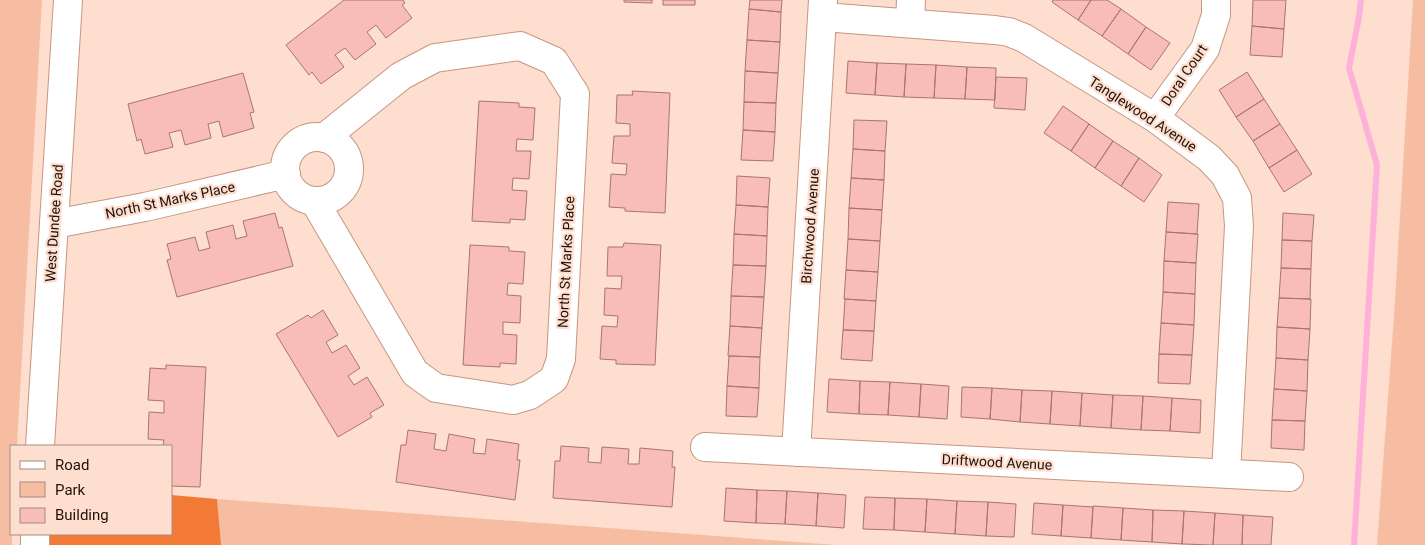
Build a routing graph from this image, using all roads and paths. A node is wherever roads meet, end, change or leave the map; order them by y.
1 (68, 0) edge
2 (1216, 0) edge
3 (823, 8) edge
4 (910, 11) edge
5 (1155, 118) junction
6 (324, 138) junction
7 (286, 174) junction
8 (315, 202) junction
9 (54, 224) junction
10 (40, 445) edge
11 (705, 447) dead end
12 (796, 452) junction
13 (1226, 474) junction
14 (1289, 476) dead end

1 - 9 street, West Dundee Road
2 - 5 street, Doral Court
3 - 4 street, Tanglewood Avenue
3 - 12 street, Birchwood Avenue
4 - 5 street, Tanglewood Avenue
5 - 13 street, Tanglewood Avenue
6 - 7 street, North St Marks Place
6 - 8 street
6 - 8 street, North St Marks Place
7 - 8 street
7 - 9 street, North St Marks Place
9 - 10 street, West Dundee Road
11 - 12 street, Driftwood Avenue
12 - 13 street, Driftwood Avenue
13 - 14 street, Driftwood Avenue

